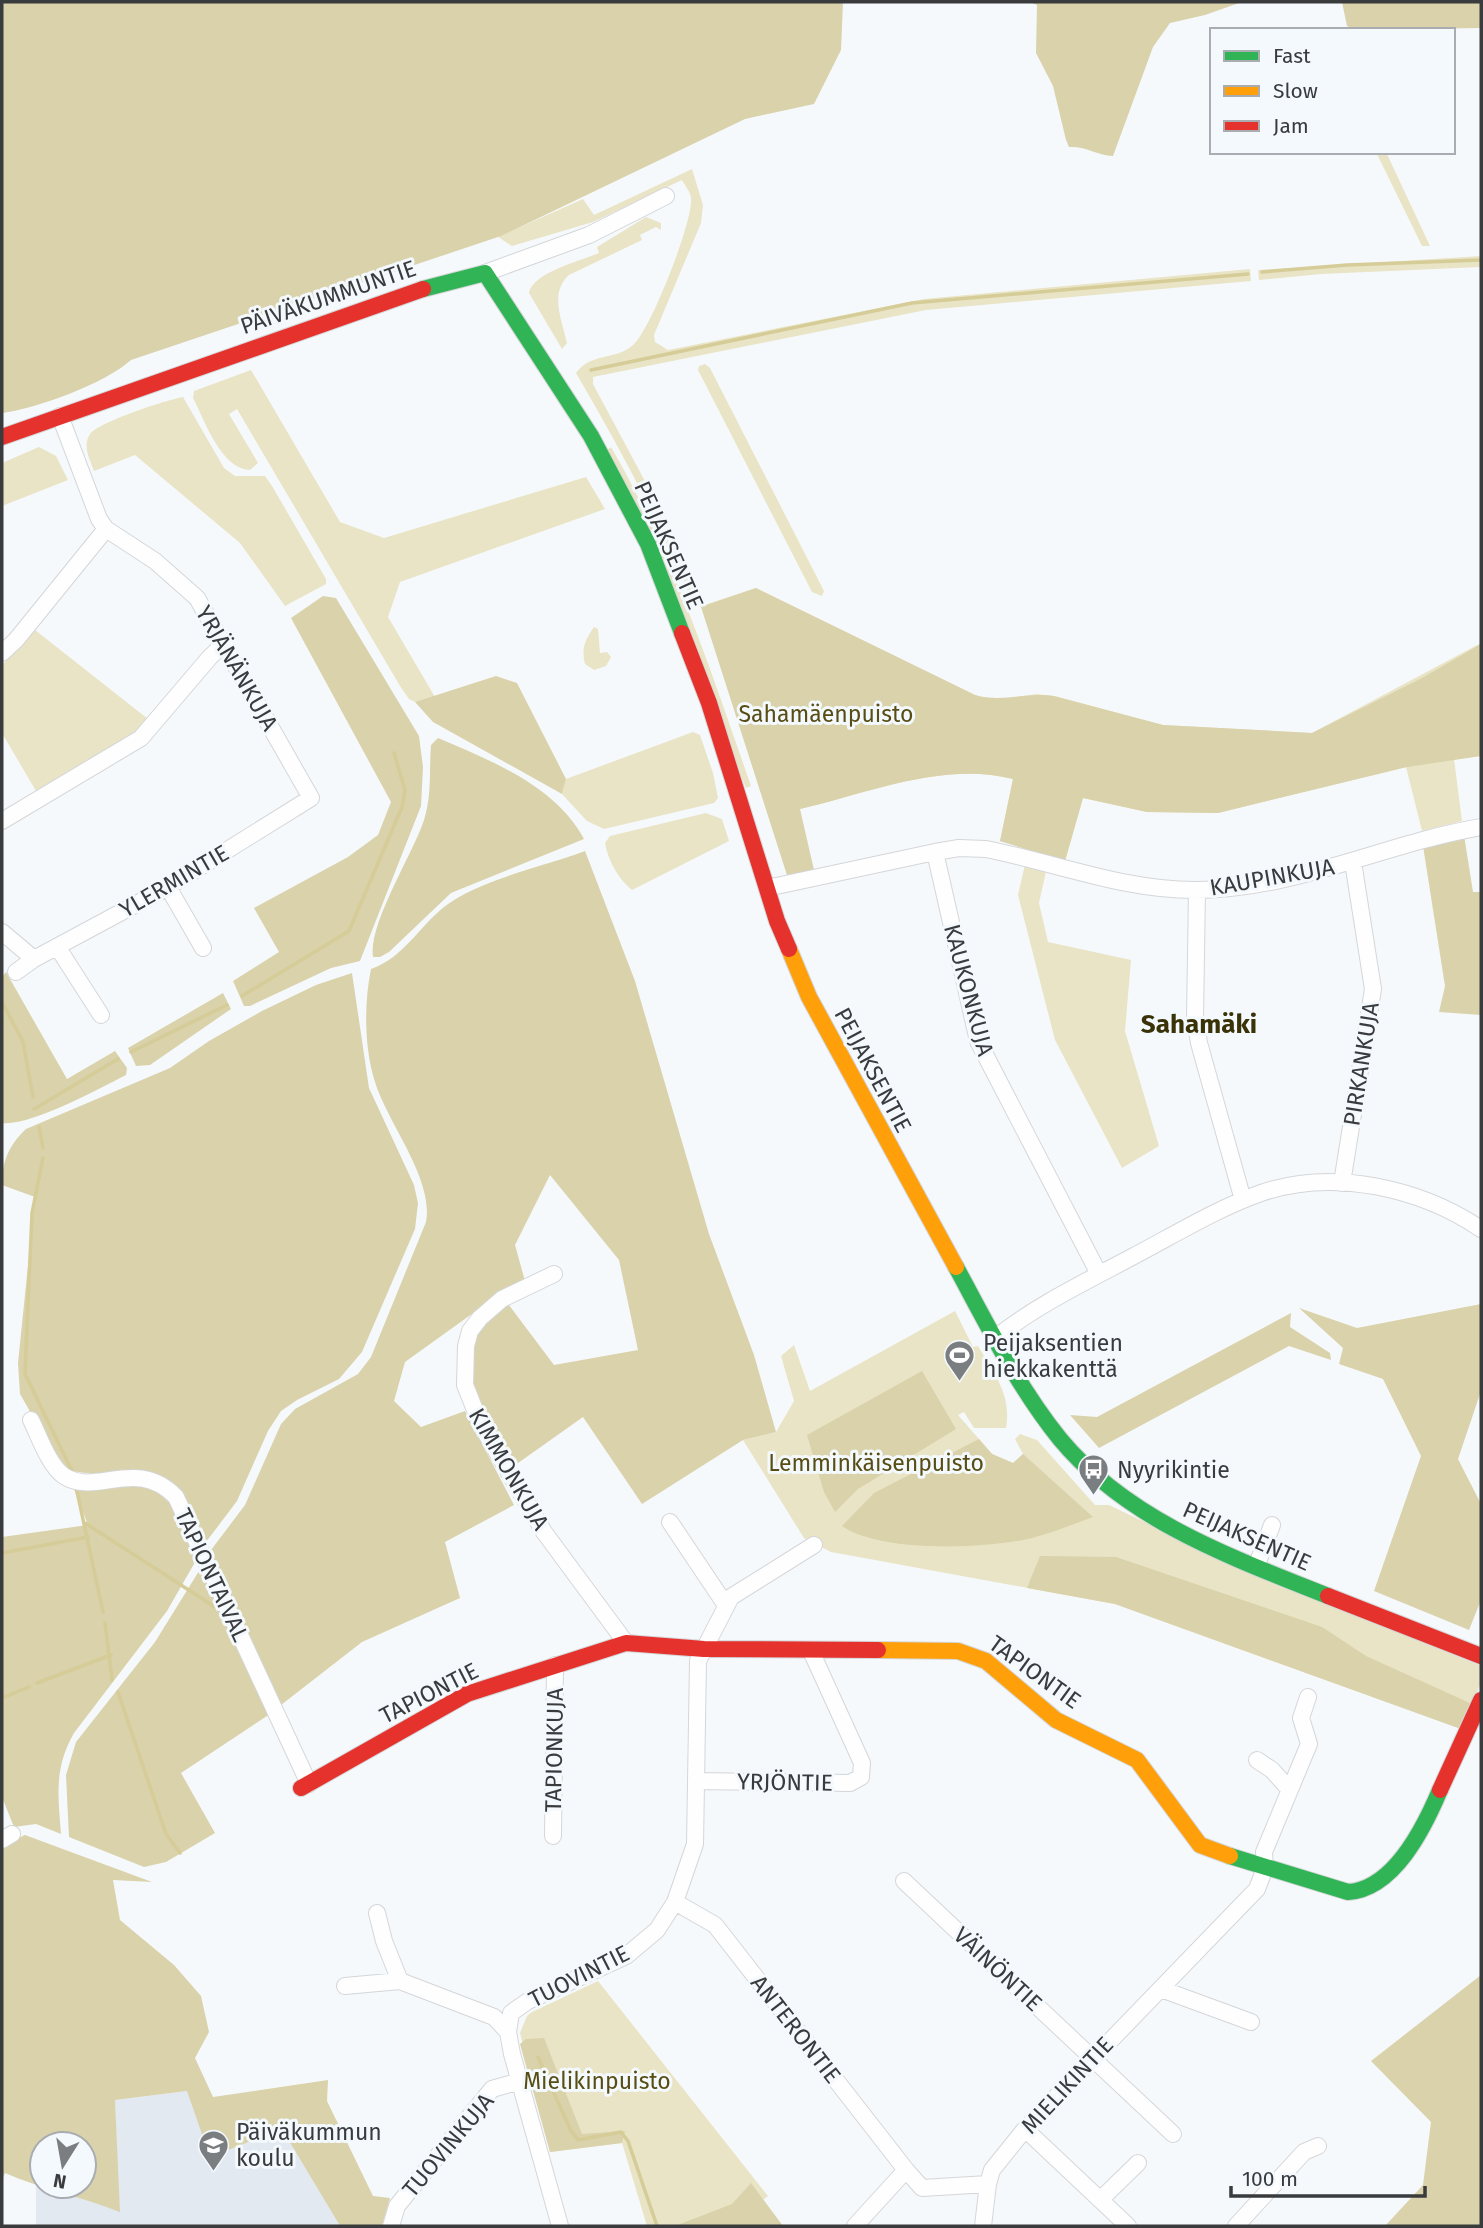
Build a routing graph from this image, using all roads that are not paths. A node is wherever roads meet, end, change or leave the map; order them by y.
1 (666, 196) dead end
2 (485, 273) junction
3 (60, 416) junction
4 (2, 438) edge
5 (106, 529) junction
6 (225, 643) junction
7 (2, 653) edge
8 (311, 798) joint
9 (2, 821) edge
10 (1481, 827) edge
11 (935, 852) junction
12 (1353, 862) junction
13 (168, 887) junction
14 (767, 888) junction
15 (1197, 890) junction
16 (2, 932) edge
17 (58, 948) junction
18 (203, 948) dead end
19 (34, 959) junction
20 (16, 972) dead end
21 (101, 1015) dead end
22 (1342, 1183) junction
23 (1243, 1200) junction
24 (1481, 1228) edge
25 (554, 1274) dead end
26 (1099, 1274) junction
27 (994, 1339) junction
28 (31, 1420) dead end
29 (670, 1522) dead end
30 (1272, 1525) dead end
31 (814, 1545) dead end
32 (1256, 1567) junction
33 (725, 1604) junction
34 (626, 1643) junction
35 (704, 1649) junction
36 (811, 1651) junction
37 (1481, 1656) edge
38 (555, 1665) junction
39 (1308, 1697) dead end
40 (1481, 1700) edge
41 (1257, 1760) dead end
42 (696, 1781) junction
43 (305, 1786) joint
44 (1288, 1788) junction
45 (552, 1836) dead end
46 (1265, 1868) junction
47 (904, 1881) dead end
48 (675, 1902) junction
49 (377, 1913) dead end
50 (400, 1981) junction
51 (345, 1986) dead end
52 (1161, 1989) junction
53 (1251, 2022) dead end
54 (508, 2032) junction
55 (1092, 2058) junction
56 (520, 2081) junction
57 (1025, 2129) junction
58 (1172, 2134) dead end
59 (1318, 2146) dead end
60 (1138, 2162) dead end
61 (906, 2169) junction
62 (988, 2184) junction
63 (1101, 2200) junction
64 (391, 2226) edge
65 (560, 2226) edge
66 (855, 2226) edge
67 (983, 2226) edge
68 (1128, 2226) edge
69 (1236, 2226) edge

1 - 2 street, PÄIVÄKUMMUNTIE
2 - 3 street, PÄIVÄKUMMUNTIE
2 - 14 street, PEIJAKSENTIE
3 - 4 street, PÄIVÄKUMMUNTIE
3 - 5 street, YRJÄNÄNKUJA
5 - 6 street, YRJÄNÄNKUJA
5 - 7 street
6 - 8 street, YRJÄNÄNKUJA
6 - 9 street
8 - 13 street, YLERMINTIE
10 - 12 street, KAUPINKUJA
11 - 14 street
11 - 15 street, KAUPINKUJA
11 - 26 street, KAUKONKUJA
12 - 15 street, KAUPINKUJA
12 - 22 street, PIRKANKUJA
13 - 17 street, YLERMINTIE
13 - 18 street
14 - 27 street, PEIJAKSENTIE
15 - 23 street
16 - 19 street
17 - 19 street, YLERMINTIE
17 - 21 street
19 - 20 street, YLERMINTIE
22 - 23 street
22 - 24 street
23 - 26 street
25 - 34 street, KIMMONKUJA
26 - 27 street
27 - 32 street, PEIJAKSENTIE
28 - 43 street, TAPIONTAIVAL
29 - 33 street
30 - 32 street
31 - 33 street
32 - 37 street, PEIJAKSENTIE
33 - 35 street, TUOVINTIE
34 - 35 street, TAPIONTIE
34 - 38 street, TAPIONTIE
35 - 36 street, TAPIONTIE
35 - 42 street, TUOVINTIE
36 - 42 street, YRJÖNTIE
36 - 46 street, TAPIONTIE
38 - 43 street, TAPIONTIE
38 - 45 street, TAPIONKUJA
39 - 44 street, MIELIKINTIE
40 - 46 street, TAPIONTIE
41 - 44 street
42 - 48 street, TUOVINTIE
44 - 46 street, MIELIKINTIE
46 - 52 street, MIELIKINTIE
47 - 55 street, VÄINÖNTIE
48 - 54 street, TUOVINTIE
48 - 61 street, ANTERONTIE
49 - 50 street
50 - 51 street
50 - 54 street
52 - 53 street
52 - 55 street, MIELIKINTIE
54 - 56 street
55 - 57 street, MIELIKINTIE
55 - 58 street, VÄINÖNTIE
56 - 64 street, TUOVINKUJA
56 - 65 street
57 - 62 street, MIELIKINTIE
57 - 63 street
59 - 69 street
60 - 63 street
61 - 62 street
61 - 66 street
62 - 67 street
63 - 68 street

